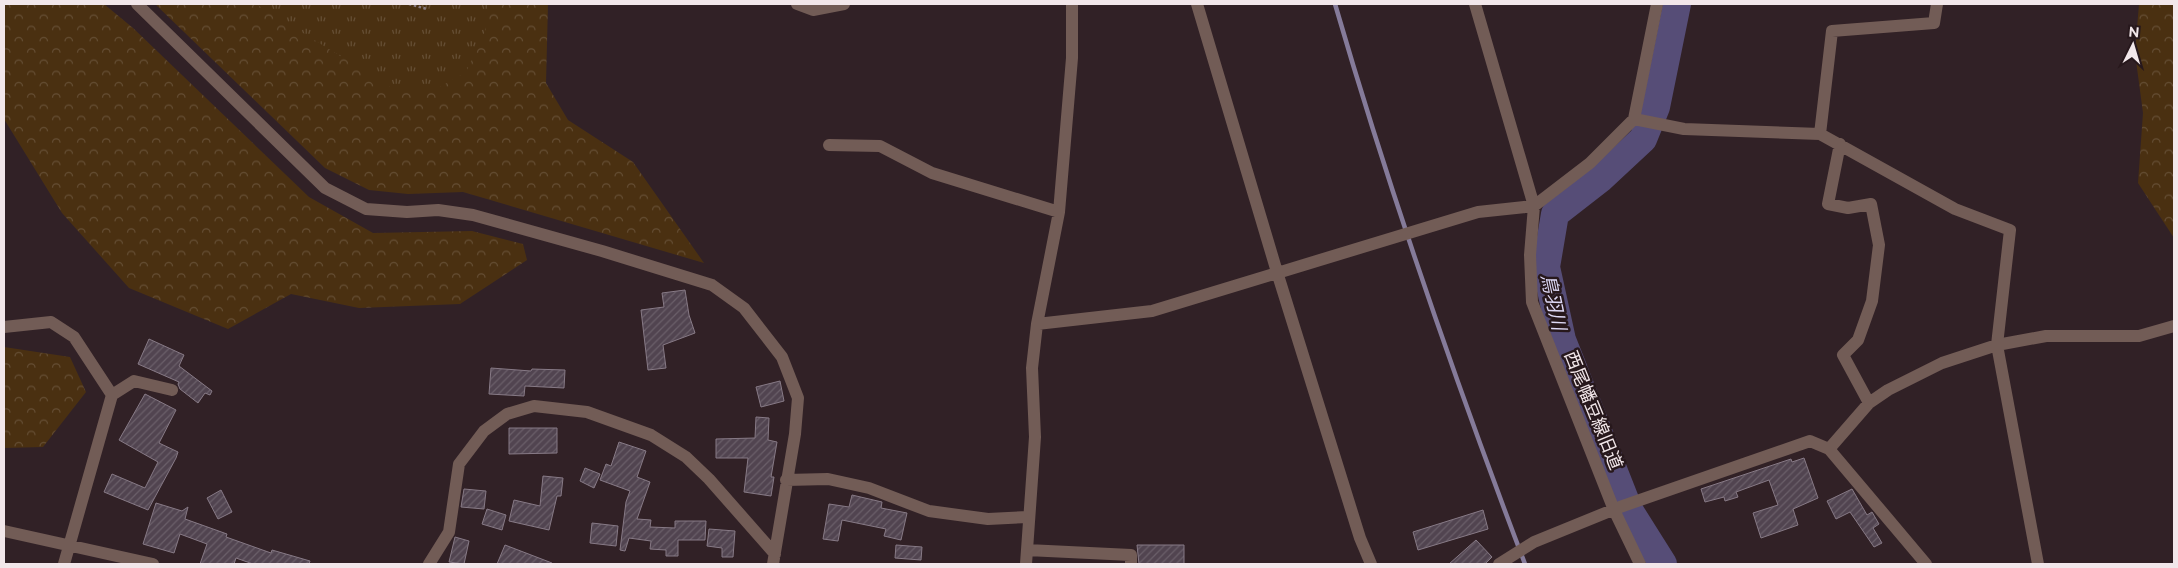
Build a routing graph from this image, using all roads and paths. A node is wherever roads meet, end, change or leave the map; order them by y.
1 (137, 4) edge
2 (409, 4) edge
3 (797, 4) edge
4 (844, 4) edge
5 (1072, 4) edge
6 (1197, 4) edge
7 (1475, 4) edge
8 (1657, 4) edge
9 (1937, 4) edge
10 (427, 9) dead end
11 (1634, 119) junction
12 (1820, 134) junction
13 (1840, 144) junction
14 (829, 145) dead end
15 (1534, 206) junction
16 (1060, 212) junction
17 (1277, 272) junction
18 (1037, 324) junction
19 (2174, 326) edge
20 (4, 327) edge
21 (1997, 345) junction
22 (172, 390) dead end
23 (112, 395) junction
24 (1869, 403) junction
25 (1829, 449) junction
26 (786, 480) junction
27 (1617, 508) junction
28 (1028, 517) junction
29 (4, 530) edge
30 (70, 545) junction
31 (1027, 550) junction
32 (774, 559) edge
33 (1504, 561) edge
34 (64, 564) edge
35 (153, 564) edge
36 (428, 564) edge
37 (1026, 564) edge
38 (1131, 564) edge
39 (1371, 564) edge
40 (1640, 564) edge
41 (1926, 564) edge
42 (2038, 564) edge

1 - 26 street
2 - 10 path
3 - 4 street
5 - 16 street
6 - 17 street
7 - 15 street, 西尾幡豆線旧道
8 - 11 street
9 - 12 street
11 - 12 street
11 - 15 street
12 - 13 street
13 - 21 street
13 - 24 street
14 - 16 street
15 - 17 street
15 - 27 street, 西尾幡豆線旧道
16 - 18 street
17 - 18 street
17 - 39 street
18 - 28 street
19 - 21 street
20 - 23 street
21 - 24 street
21 - 42 street
22 - 23 street
23 - 30 street
24 - 25 street
25 - 27 street
25 - 41 street
26 - 28 street
26 - 32 street
27 - 33 street
27 - 40 street, 西尾幡豆線旧道
28 - 31 street
29 - 30 street
30 - 34 street
30 - 35 street
31 - 37 street
31 - 38 street
32 - 36 street

